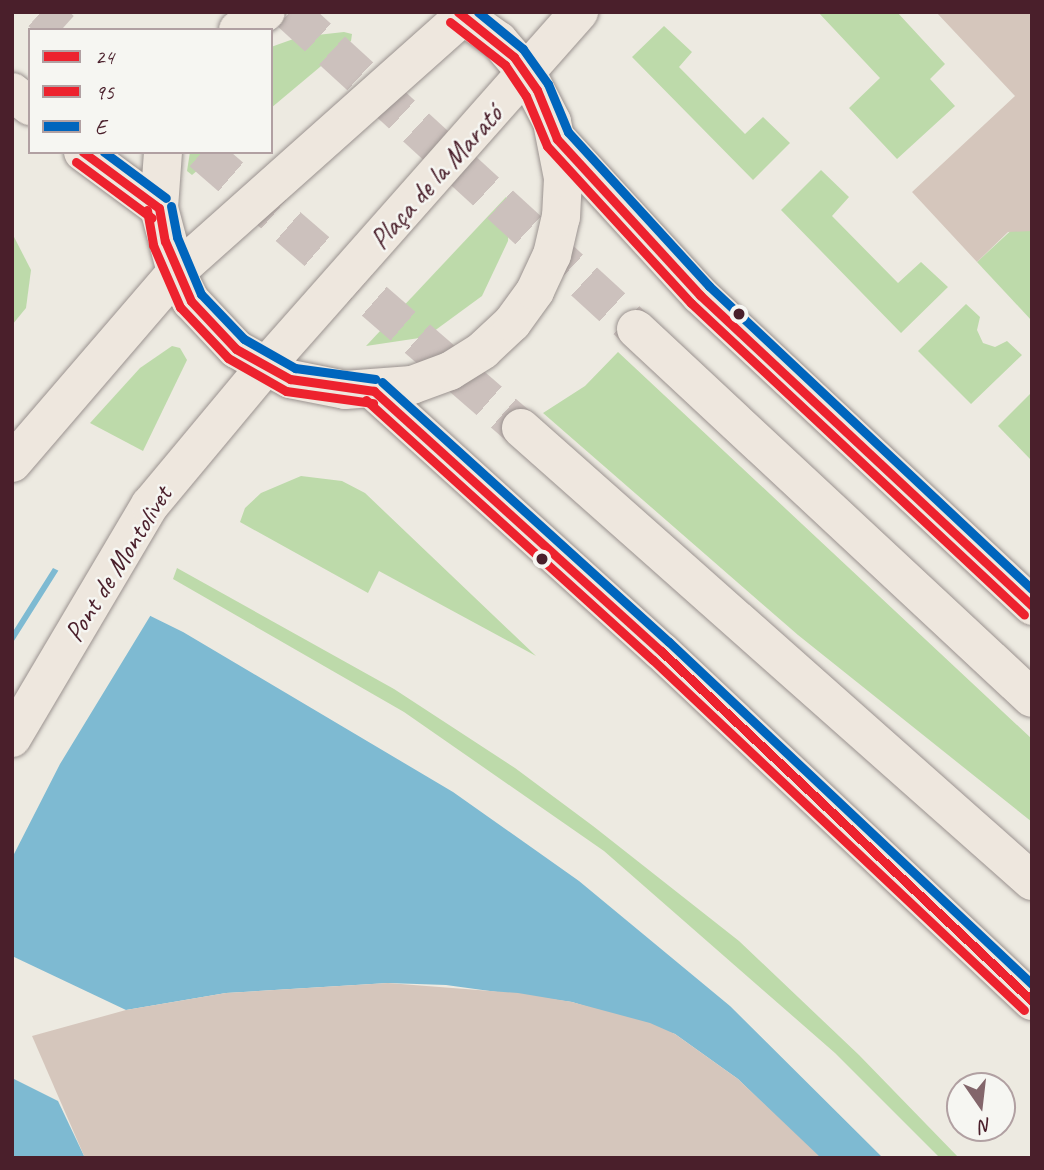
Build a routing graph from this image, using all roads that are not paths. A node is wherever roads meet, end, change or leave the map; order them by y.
1 (265, 12) edge
2 (579, 12) edge
3 (463, 13) edge
4 (241, 28) edge
5 (528, 75) junction
6 (12, 92) edge
7 (28, 104) edge
8 (557, 139) junction
9 (86, 154) edge
10 (163, 154) edge
11 (159, 208) junction
12 (176, 272) junction
13 (636, 329) tunnel mouth
14 (265, 367) junction
15 (374, 391) junction
16 (522, 428) tunnel mouth
17 (12, 463) edge
18 (1032, 606) edge
19 (1032, 698) edge
20 (12, 738) edge
21 (1032, 881) edge
22 (1032, 1001) edge

1 - 4 main road
2 - 5 main road
3 - 5 main road
3 - 12 main road
5 - 8 main road, Plaça de la Marató
5 - 14 main road, Plaça de la Marató
6 - 7 main road
8 - 15 main road, Plaça de la Marató
8 - 18 main road
9 - 11 main road
10 - 11 main road, Plaça de la Marató
11 - 12 main road, Plaça de la Marató
12 - 14 main road, Plaça de la Marató
12 - 17 main road
13 - 19 main road
14 - 15 main road, Plaça de la Marató
14 - 20 main road, Pont de Montolivet
15 - 22 main road
16 - 21 main road

